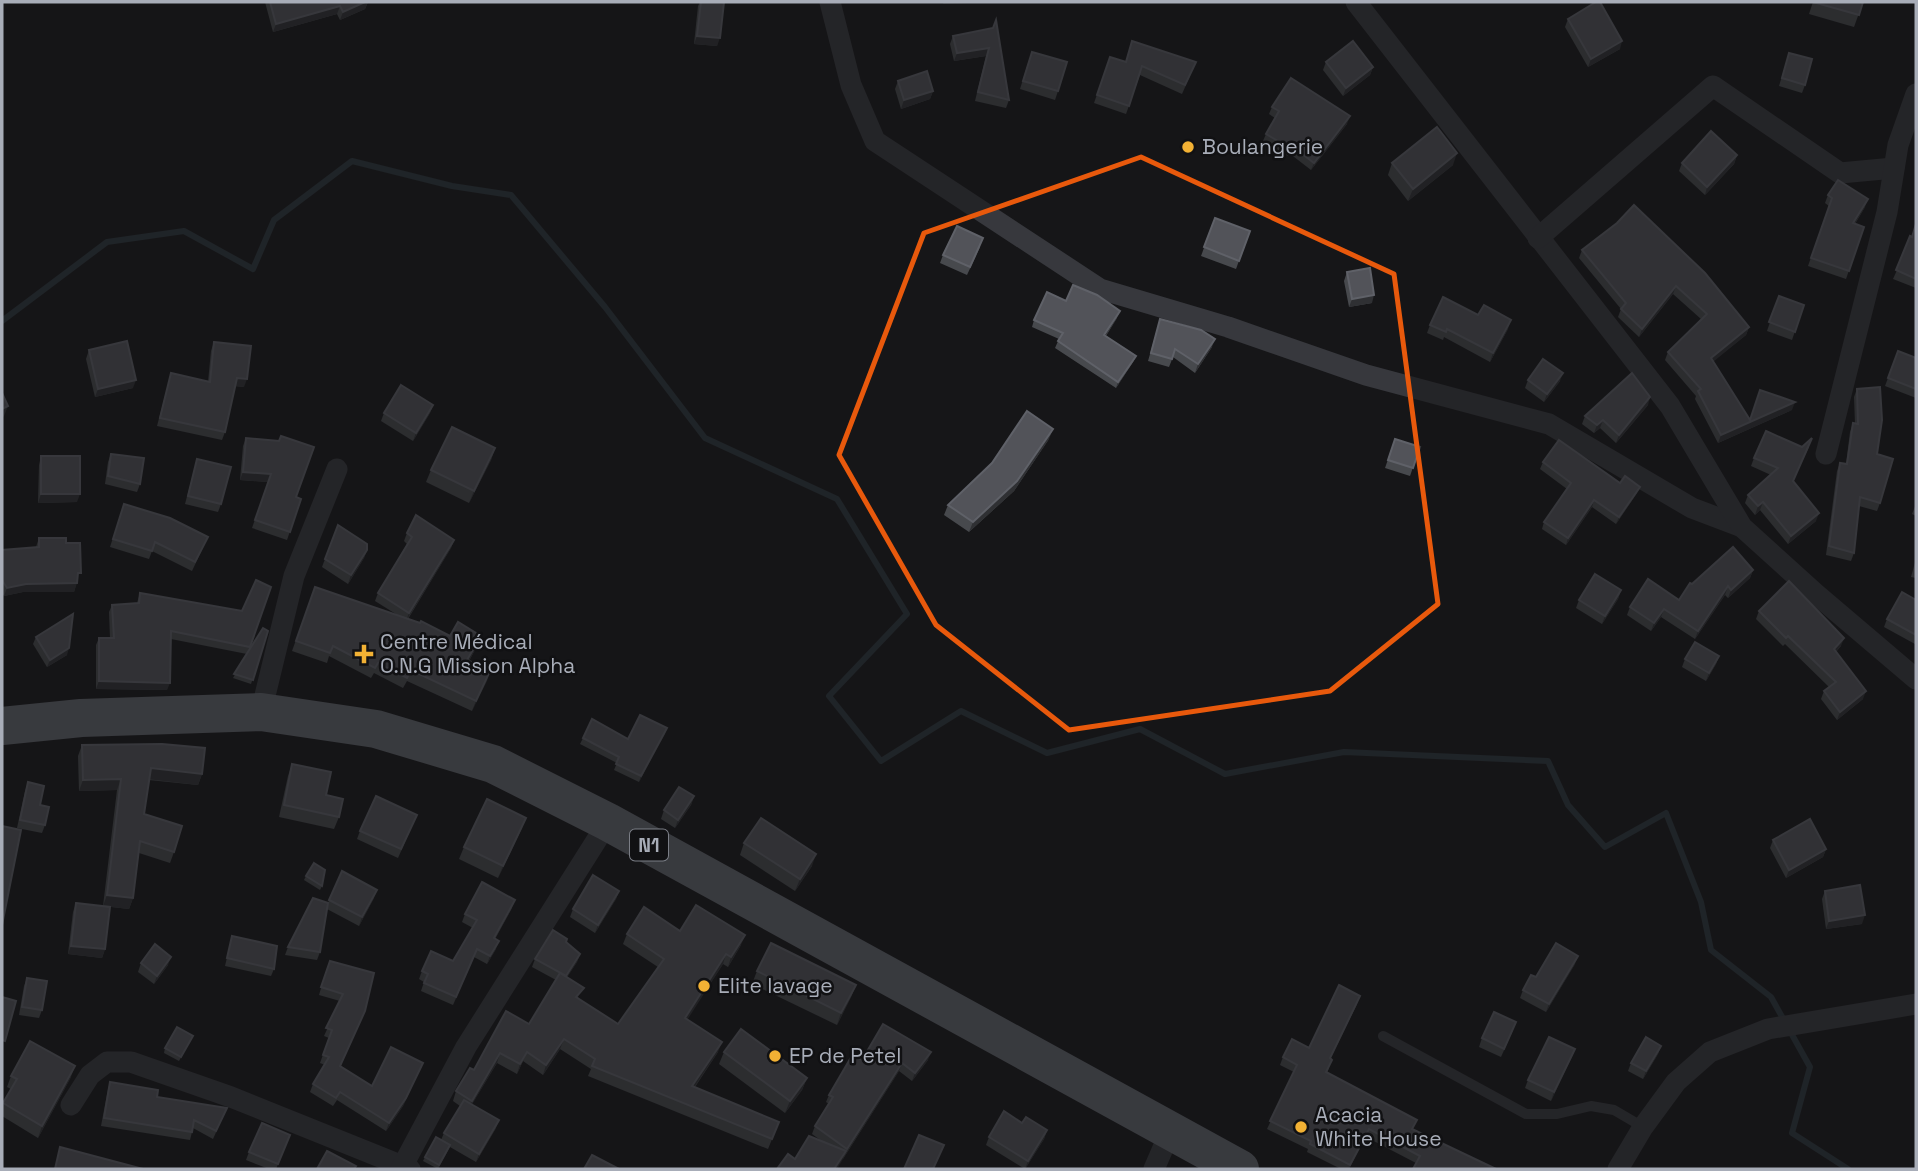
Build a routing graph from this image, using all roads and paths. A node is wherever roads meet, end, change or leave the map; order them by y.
1 (830, 2) edge
2 (1356, 2) edge
3 (1916, 94) edge
4 (1907, 146) edge
5 (1894, 168) junction
6 (1538, 238) junction
7 (1826, 454) dead end
8 (337, 469) dead end
9 (1742, 527) junction
10 (1916, 679) edge
11 (261, 712) junction
12 (2, 726) edge
13 (608, 822) junction
14 (1916, 1004) edge
15 (1383, 1036) dead end
16 (71, 1105) dead end
17 (1643, 1127) junction
18 (1170, 1132) junction
19 (404, 1168) edge
20 (1154, 1169) edge
21 (1240, 1169) edge
22 (1618, 1169) edge

1 - 9 street
2 - 6 street
3 - 4 street
4 - 5 street
5 - 6 street
5 - 7 street
6 - 9 street
8 - 11 street
9 - 10 street
11 - 12 highway, N1
11 - 13 highway, N1
13 - 18 highway, N1
13 - 19 street
14 - 17 street
15 - 17 lane
16 - 19 street
17 - 22 street
18 - 20 street
18 - 21 highway, N1

